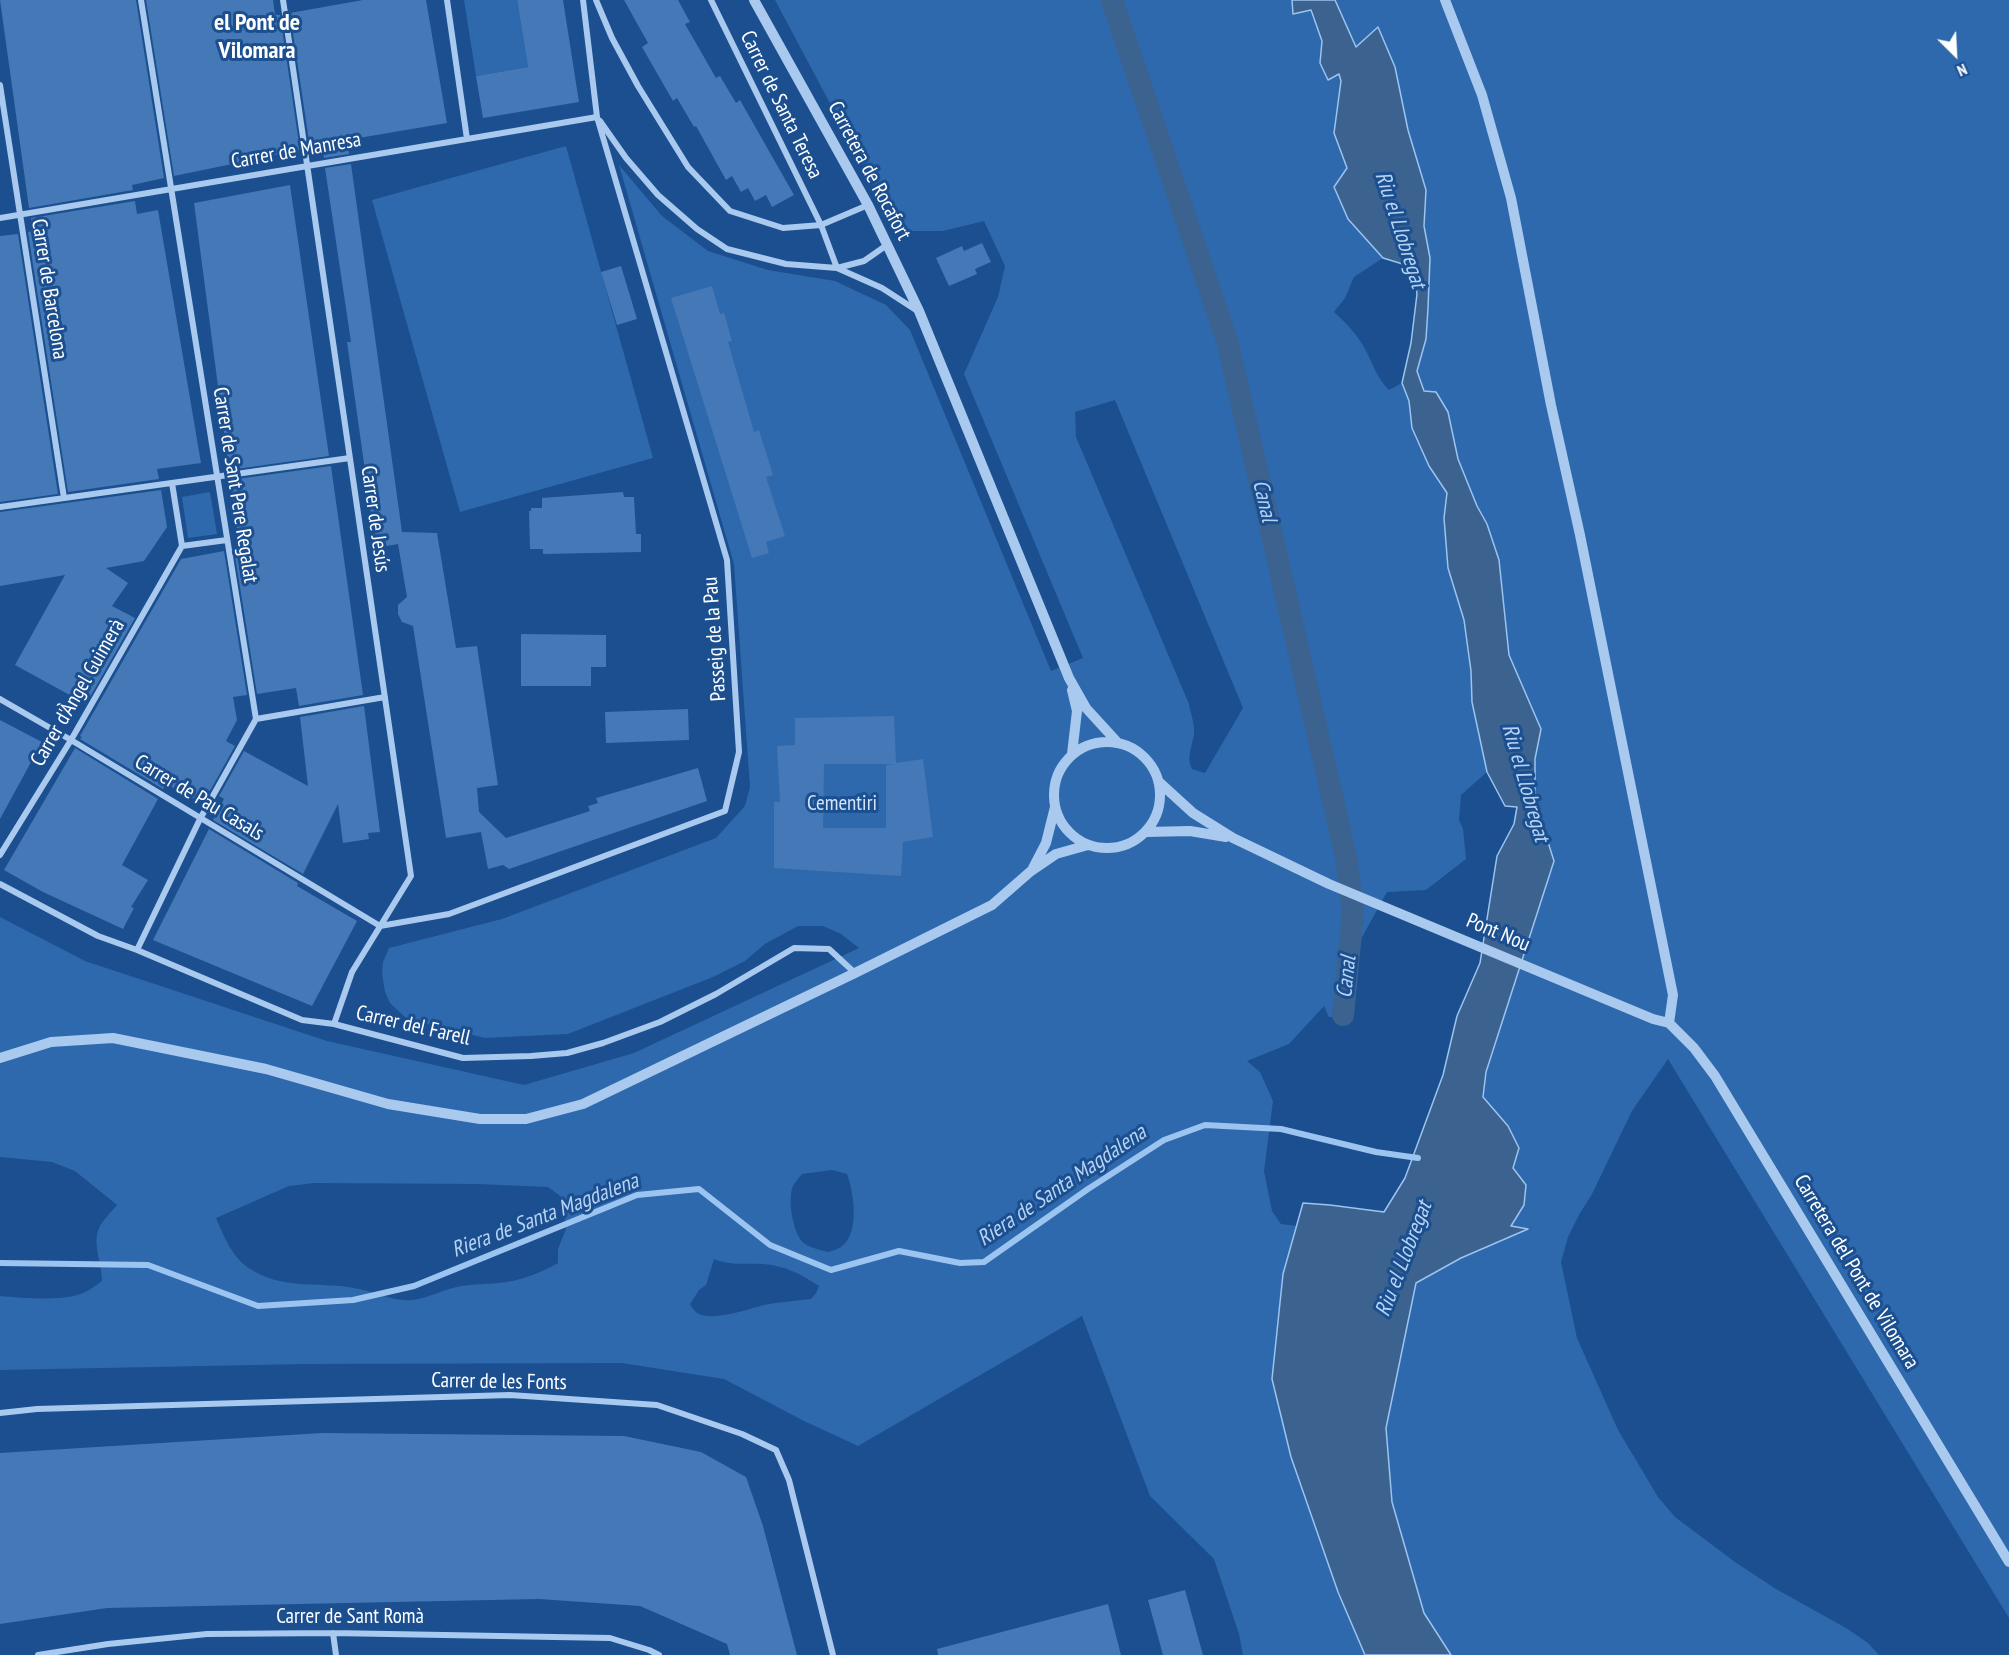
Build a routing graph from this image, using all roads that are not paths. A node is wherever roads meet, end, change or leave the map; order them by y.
1 (141, 0) edge
2 (283, 0) edge
3 (447, 0) edge
4 (584, 0) edge
5 (596, 0) edge
6 (711, 0) edge
7 (754, 0) edge
8 (1446, 0) edge
9 (0, 85) edge
10 (597, 117) junction
11 (467, 139) junction
12 (307, 166) junction
13 (171, 189) junction
14 (868, 205) junction
15 (21, 215) junction
16 (0, 218) edge
17 (822, 225) junction
18 (887, 245) junction
19 (837, 268) junction
20 (919, 311) junction
21 (350, 458) junction
22 (217, 476) junction
23 (172, 483) junction
24 (64, 498) junction
25 (0, 507) edge
26 (227, 540) junction
27 (182, 546) junction
28 (1069, 678) junction
29 (385, 696) junction
30 (0, 699) edge
31 (256, 719) junction
32 (71, 740) junction
33 (1118, 743) junction
34 (1072, 754) junction
35 (1159, 782) junction
36 (1055, 807) junction
37 (200, 819) junction
38 (1146, 832) junction
39 (1233, 838) junction
40 (1088, 845) junction
41 (0, 855) edge
42 (1031, 872) junction
43 (0, 885) edge
44 (380, 926) junction
45 (137, 950) junction
46 (855, 973) junction
47 (1669, 1023) junction
48 (334, 1024) junction
49 (0, 1058) edge
50 (0, 1413) edge
51 (2009, 1562) edge
52 (333, 1633) junction
53 (38, 1655) edge
54 (336, 1655) edge
55 (659, 1655) edge
56 (833, 1655) edge

1 - 13 street, Carrer de Sant Pere Regalat
2 - 12 street, Carrer de Jesús
3 - 11 street
4 - 10 street
5 - 17 street
6 - 17 street, Carrer de Santa Teresa
7 - 14 street, Carretera de Rocafort
8 - 47 street
9 - 15 street, Carrer de Barcelona
10 - 11 street, Carrer de Manresa
10 - 19 street
10 - 44 street, Passeig de la Pau
11 - 12 street, Carrer de Manresa
12 - 13 street, Carrer de Manresa
12 - 21 street, Carrer de Jesús
13 - 15 street, Carrer de Manresa
13 - 22 street, Carrer de Sant Pere Regalat
14 - 17 street
14 - 18 street, Carretera de Rocafort
15 - 16 street, Carrer de Manresa
15 - 24 street, Carrer de Barcelona
17 - 19 street, Carrer de Santa Teresa
18 - 19 street
18 - 20 street, Carretera de Rocafort
19 - 20 street
20 - 28 street, Carretera de Rocafort
21 - 22 street
21 - 29 street, Carrer de Jesús
22 - 23 street
22 - 26 street, Carrer de Sant Pere Regalat
23 - 24 street
23 - 27 street
24 - 25 street
26 - 27 street
26 - 31 street, Carrer de Sant Pere Regalat
27 - 32 street, Carrer d'Àngel Guimerà
28 - 33 street
28 - 34 street
29 - 31 street
29 - 44 street, Carrer de Jesús
30 - 32 street, Carrer de Pau Casals
31 - 37 street
32 - 37 street, Carrer de Pau Casals
32 - 41 street, Carrer d'Àngel Guimerà
33 - 34 street
33 - 35 street
34 - 36 street
35 - 38 street
35 - 39 street
36 - 40 street
36 - 42 street
37 - 44 street, Carrer de Pau Casals
37 - 45 street
38 - 39 street
38 - 40 street
39 - 47 street, Pont Nou
40 - 42 street
42 - 46 street
43 - 45 street, Carrer del Farell
44 - 48 street, Carrer de Jesús
45 - 48 street, Carrer del Farell
46 - 48 street, Carrer del Farell
46 - 49 street
47 - 51 street, Carretera del Pont de Vilomara
50 - 56 street, Carrer de les Fonts
52 - 53 street, Carrer de Sant Romà
52 - 54 street
52 - 55 street, Carrer de Sant Romà

